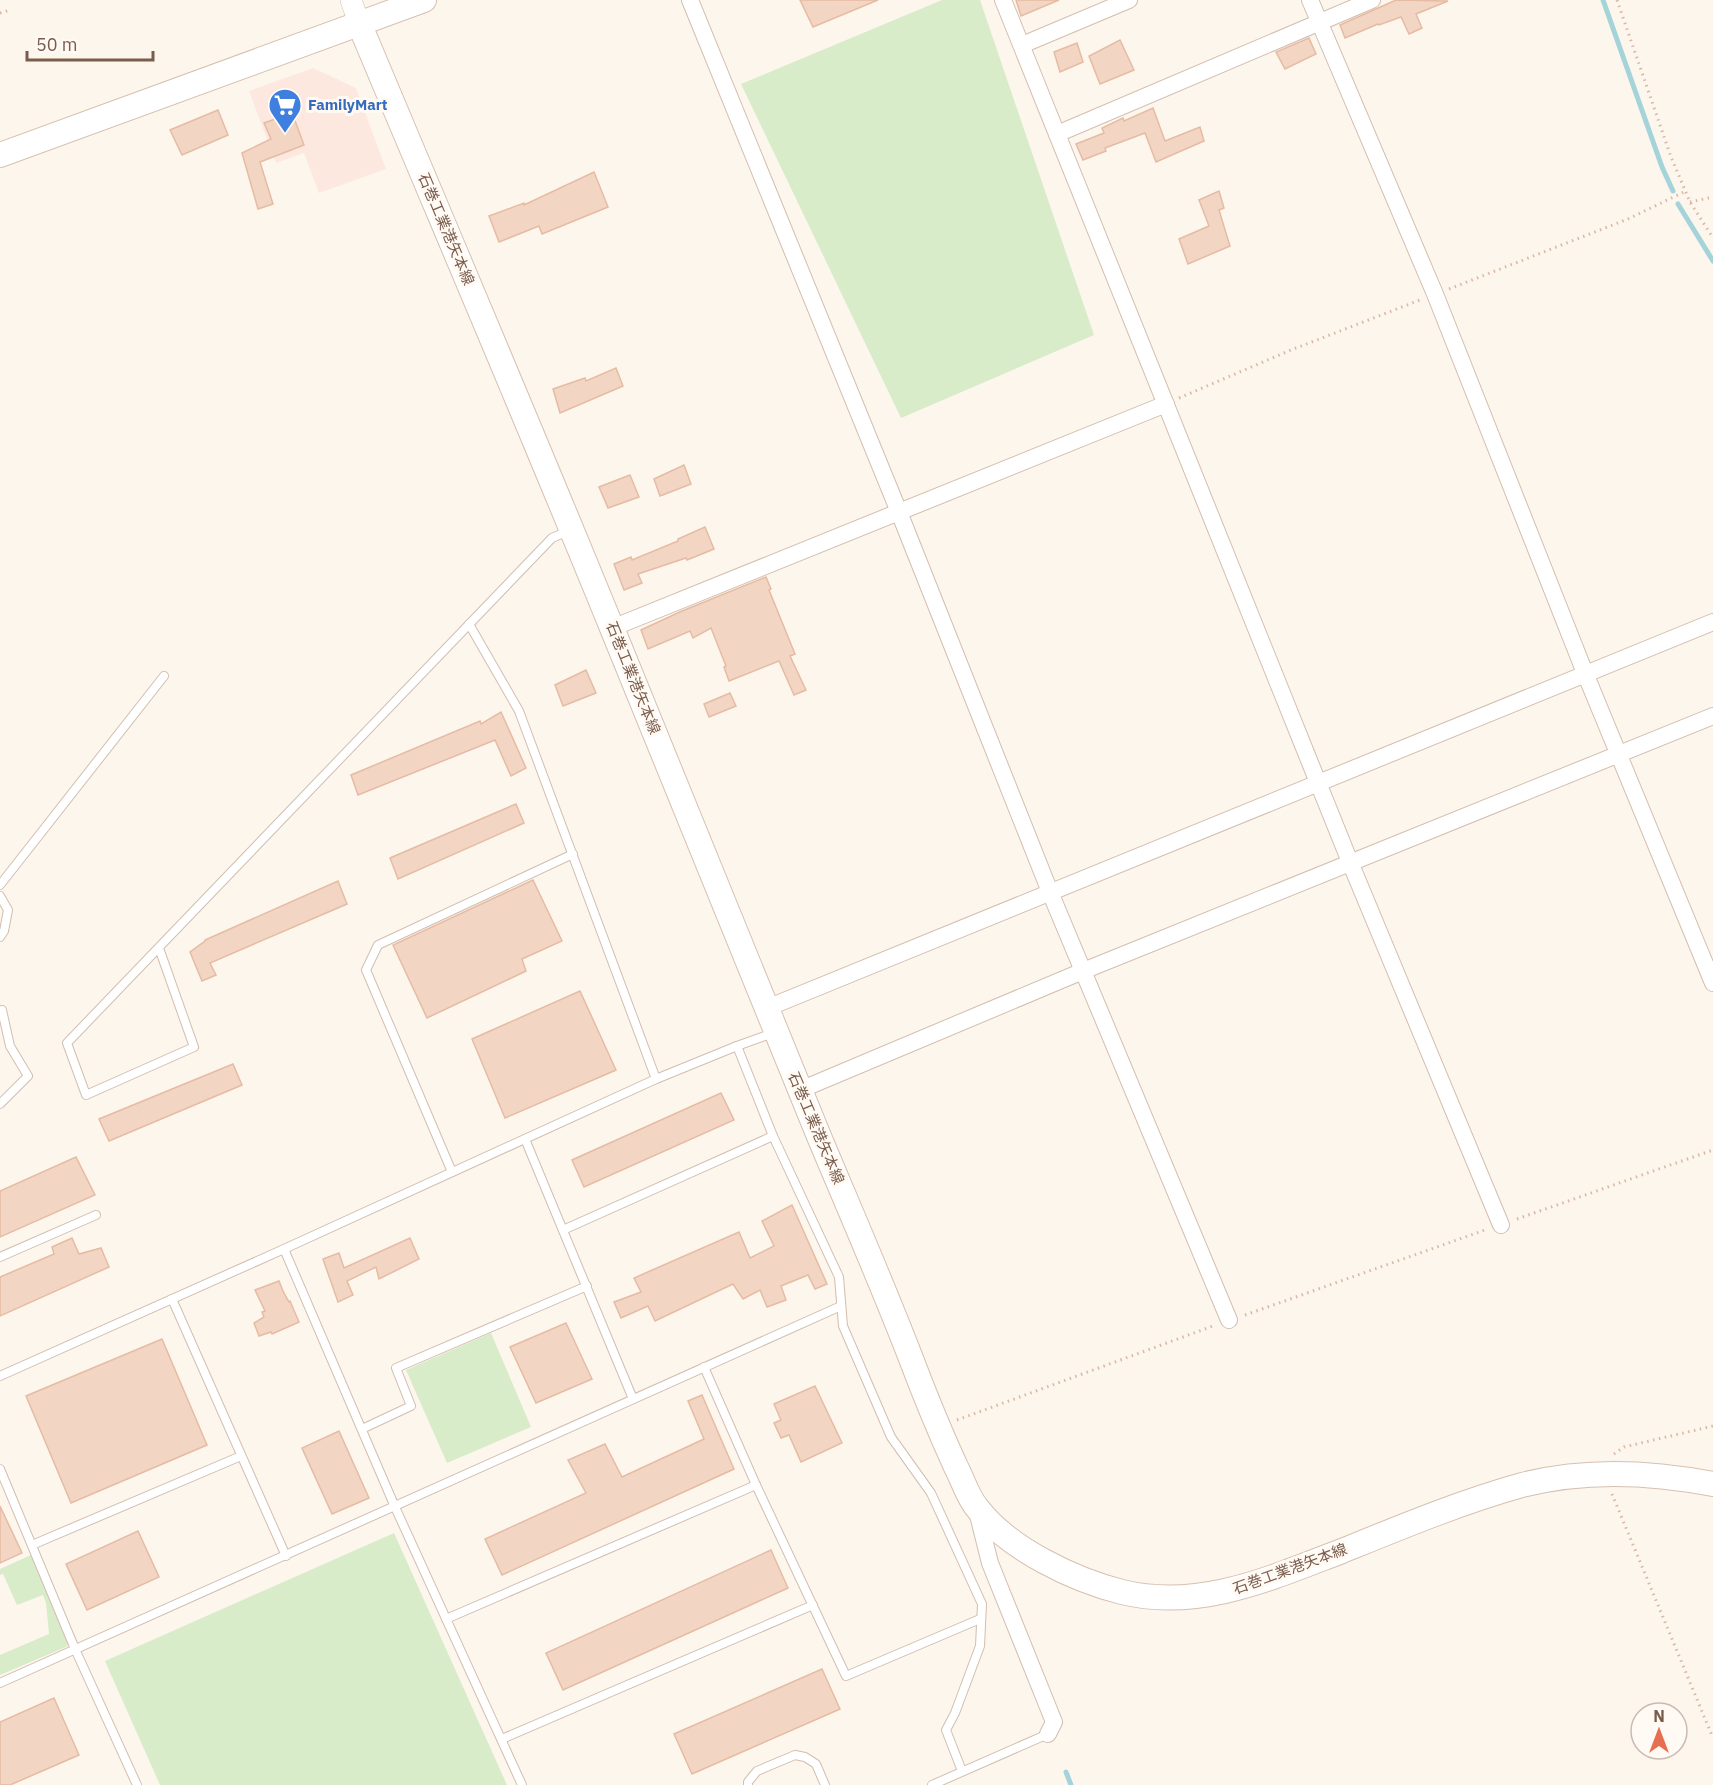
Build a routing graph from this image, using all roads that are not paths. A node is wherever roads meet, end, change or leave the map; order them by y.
1 (351, 0) edge
2 (424, 0) edge
3 (690, 0) edge
4 (1003, 0) edge
5 (1129, 0) edge
6 (1310, 0) edge
7 (1372, 0) edge
8 (1320, 22) junction
9 (359, 23) junction
10 (1022, 45) junction
11 (1057, 134) junction
12 (0, 155) edge
13 (1166, 404) junction
14 (899, 512) junction
15 (571, 530) junction
16 (1713, 622) edge
17 (469, 624) junction
18 (612, 628) junction
19 (1585, 673) junction
20 (164, 676) dead end
21 (1713, 716) edge
22 (1619, 754) junction
23 (1318, 783) junction
24 (573, 854) junction
25 (1350, 862) junction
26 (0, 885) edge
27 (1050, 892) junction
28 (0, 896) edge
29 (0, 937) edge
30 (159, 948) junction
31 (1083, 971) junction
32 (1713, 983) edge
33 (767, 1008) junction
34 (2, 1010) dead end
35 (776, 1032) junction
36 (8, 1039) junction
37 (737, 1046) junction
38 (0, 1047) edge
39 (656, 1079) junction
40 (800, 1090) junction
41 (0, 1104) edge
42 (773, 1136) junction
43 (525, 1139) junction
44 (452, 1172) junction
45 (96, 1215) dead end
46 (1501, 1225) road end
47 (563, 1230) junction
48 (284, 1249) junction
49 (0, 1257) edge
50 (587, 1286) junction
51 (172, 1299) junction
52 (841, 1306) junction
53 (1229, 1320) road end
54 (704, 1367) junction
55 (0, 1376) edge
56 (633, 1399) junction
57 (362, 1429) junction
58 (242, 1456) junction
59 (0, 1469) edge
60 (1713, 1484) edge
61 (756, 1485) junction
62 (395, 1507) junction
63 (976, 1508) junction
64 (32, 1545) junction
65 (286, 1556) junction
66 (813, 1605) junction
67 (446, 1619) junction
68 (980, 1619) junction
69 (75, 1649) junction
70 (0, 1683) edge
71 (1048, 1734) joint
72 (502, 1739) junction
73 (962, 1771) junction
74 (137, 1785) edge
75 (522, 1785) edge
76 (748, 1785) edge
77 (825, 1785) edge
78 (932, 1785) edge

1 - 9 street
2 - 9 main road
3 - 14 street
4 - 10 street
5 - 10 street
6 - 8 street
7 - 8 street
8 - 11 street
8 - 19 street
9 - 12 main road
9 - 15 main road, 石巻工業港矢本線
10 - 11 street
11 - 13 street
13 - 14 street
13 - 23 street
14 - 18 street
14 - 27 street
15 - 17 lane
15 - 18 main road, 石巻工業港矢本線
16 - 19 street
17 - 24 lane
17 - 30 lane
18 - 33 main road, 石巻工業港矢本線
19 - 22 street
19 - 23 street
20 - 26 lane
21 - 22 street
22 - 25 street
22 - 32 street
23 - 25 street
23 - 27 street
24 - 39 lane
24 - 44 lane
25 - 31 street
25 - 46 street
27 - 31 street
27 - 33 street
28 - 29 lane
30 - 30 lane
31 - 40 street
31 - 53 street
33 - 35 main road, 石巻工業港矢本線
34 - 36 lane
35 - 37 lane
35 - 40 main road, 石巻工業港矢本線
36 - 38 lane
36 - 41 lane
37 - 39 lane
37 - 42 lane
39 - 43 lane
40 - 63 main road, 石巻工業港矢本線
42 - 47 lane
42 - 52 lane
43 - 44 lane
43 - 47 lane
44 - 48 lane
45 - 49 lane
47 - 50 lane
48 - 51 lane
48 - 57 lane
50 - 56 lane
50 - 57 lane
51 - 55 lane
51 - 58 lane
52 - 54 lane
52 - 68 lane
54 - 56 lane
54 - 61 lane
56 - 62 lane
57 - 62 lane
58 - 64 lane
58 - 65 lane
59 - 64 lane
60 - 63 main road, 石巻工業港矢本線
61 - 66 lane
61 - 67 lane
62 - 65 lane
62 - 67 lane
63 - 71 street
64 - 69 lane
65 - 69 lane
66 - 68 lane
66 - 72 lane
67 - 72 lane
68 - 73 lane
69 - 70 lane
69 - 74 lane
71 - 73 lane
72 - 75 lane
73 - 78 lane
76 - 77 lane

